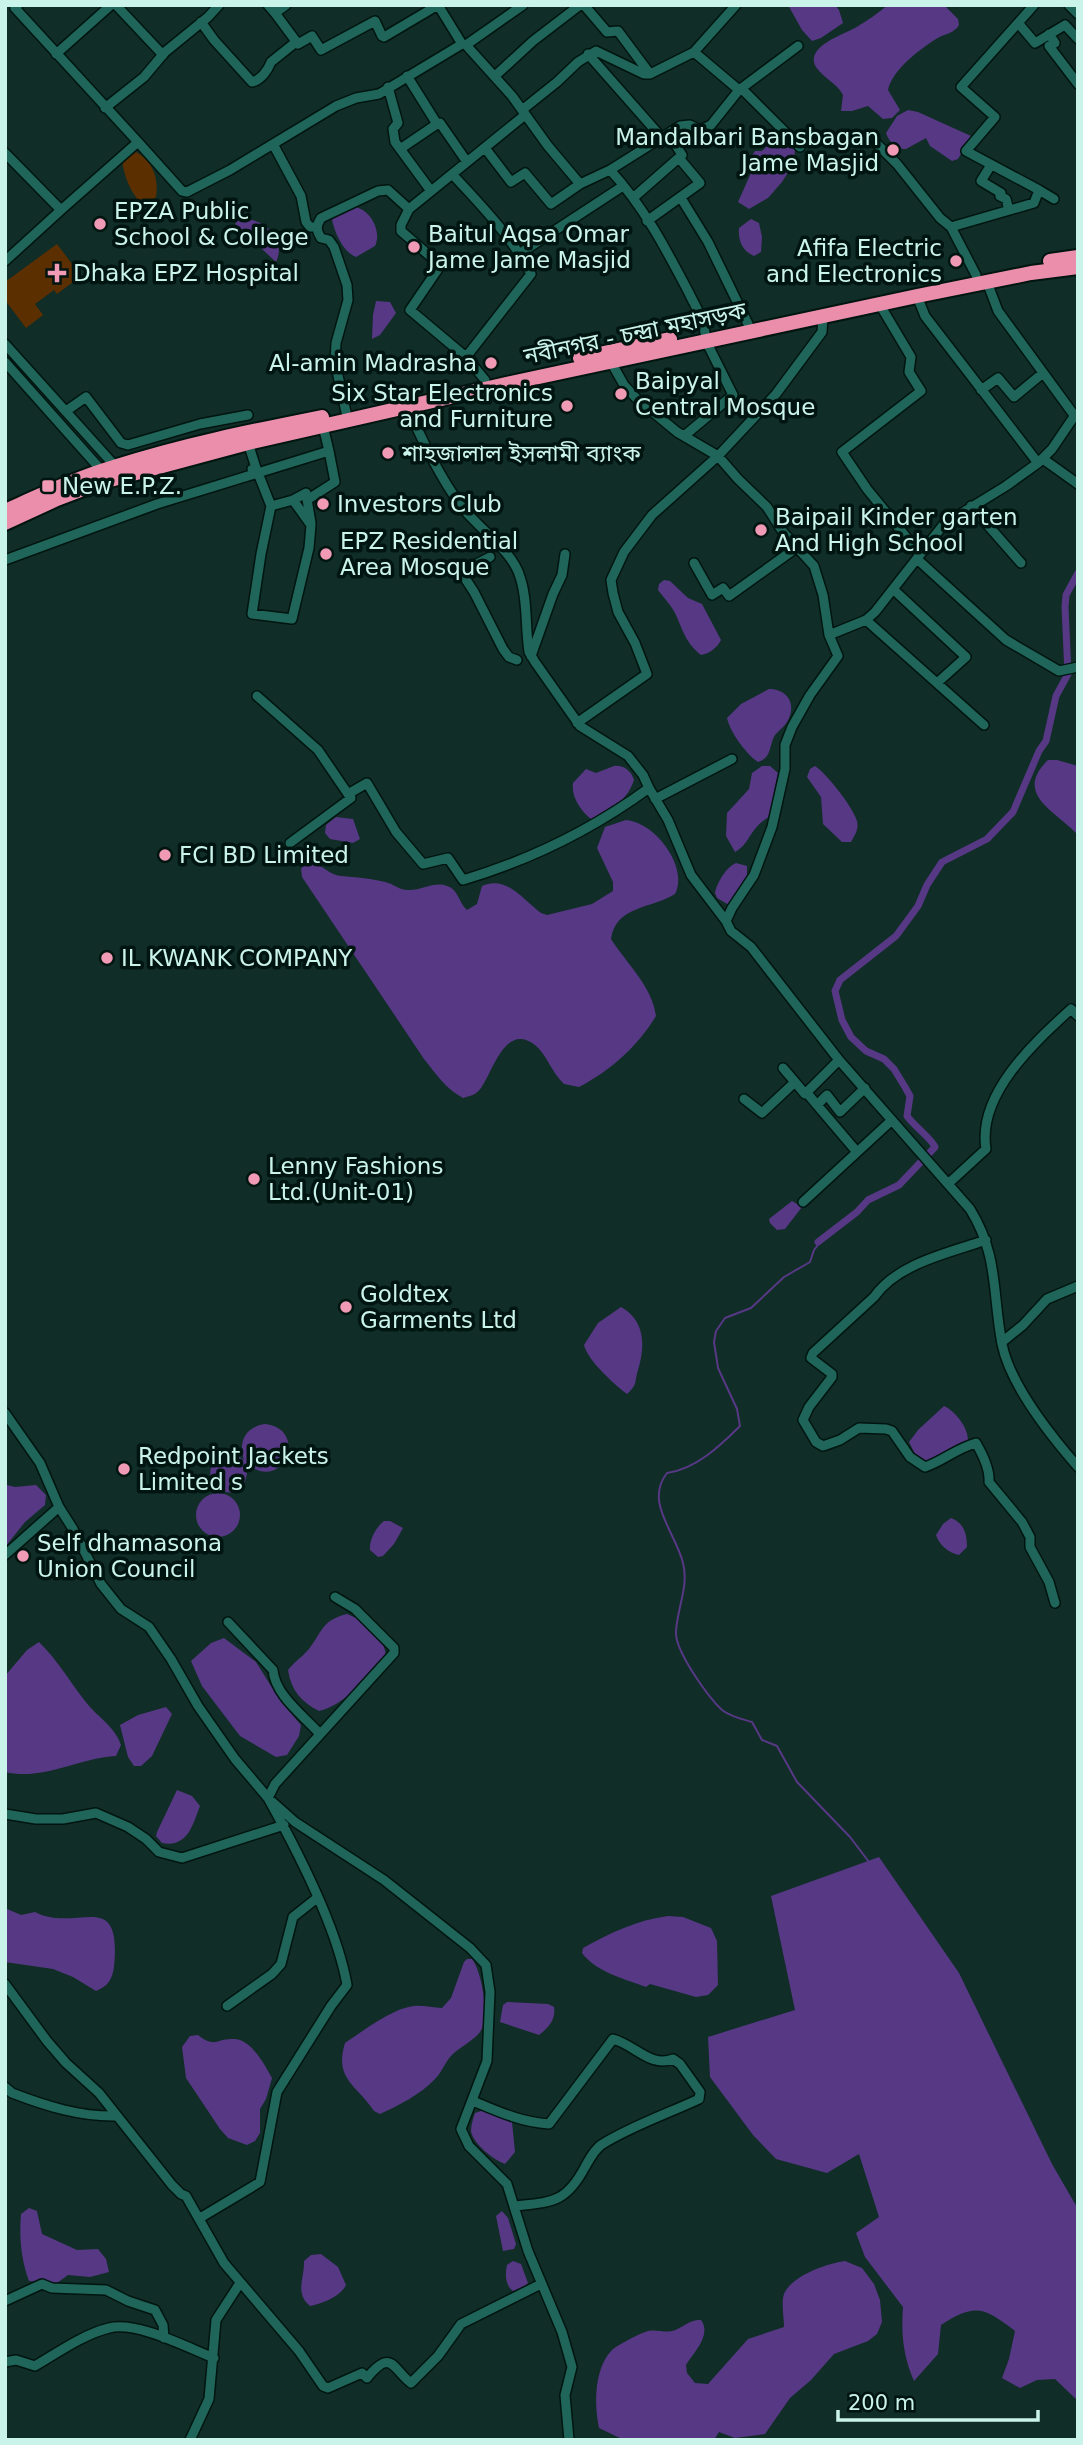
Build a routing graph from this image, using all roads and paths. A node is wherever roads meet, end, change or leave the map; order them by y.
1 (18, 5) edge
2 (113, 5) edge
3 (219, 5) edge
4 (286, 5) edge
5 (438, 5) edge
6 (523, 5) edge
7 (582, 5) edge
8 (1034, 5) edge
9 (1069, 5) edge
10 (732, 7) edge
11 (272, 9) edge
12 (1078, 14) edge
13 (201, 22) junction
14 (1019, 24) junction
15 (1049, 34) junction
16 (1078, 39) edge
17 (296, 42) junction
18 (464, 44) junction
19 (798, 46) dead end
20 (694, 52) junction
21 (57, 54) junction
22 (587, 54) junction
23 (163, 55) junction
24 (650, 74) junction
25 (407, 76) junction
26 (495, 76) junction
27 (1078, 83) edge
28 (388, 87) junction
29 (740, 89) junction
30 (105, 108) junction
31 (524, 113) junction
32 (437, 124) junction
33 (666, 136) junction
34 (872, 139) dead end
35 (138, 142) junction
36 (273, 144) junction
37 (800, 147) dead end
38 (485, 148) junction
39 (400, 149) junction
40 (5, 153) edge
41 (679, 158) junction
42 (467, 162) junction
43 (991, 165) junction
44 (610, 170) junction
45 (452, 174) junction
46 (580, 184) junction
47 (623, 186) junction
48 (1039, 190) junction
49 (431, 191) junction
50 (633, 198) junction
51 (681, 198) junction
52 (1054, 199) dead end
53 (409, 209) junction
54 (61, 210) junction
55 (1009, 210) junction
56 (647, 221) junction
57 (316, 227) junction
58 (951, 227) junction
59 (519, 254) junction
60 (1078, 257) edge
61 (5, 261) edge
62 (1078, 267) edge
63 (981, 279) junction
64 (917, 296) junction
65 (880, 305) junction
66 (823, 317) junction
67 (748, 324) junction
68 (706, 337) junction
69 (5, 344) edge
70 (466, 357) junction
71 (5, 362) edge
72 (611, 362) junction
73 (1043, 373) junction
74 (485, 380) junction
75 (981, 390) junction
76 (408, 407) junction
77 (66, 411) junction
78 (346, 412) junction
79 (248, 415) dead end
80 (323, 426) junction
81 (684, 436) junction
82 (248, 443) junction
83 (329, 451) junction
84 (718, 456) junction
85 (1040, 461) junction
86 (109, 469) junction
87 (257, 471) junction
88 (1078, 484) edge
89 (293, 500) junction
90 (307, 500) junction
91 (271, 506) junction
92 (971, 506) junction
93 (5, 511) edge
94 (5, 523) edge
95 (311, 525) junction
96 (796, 548) junction
97 (565, 554) dead end
98 (490, 556) dead end
99 (919, 556) junction
100 (5, 560) edge
101 (694, 563) dead end
102 (1021, 563) dead end
103 (894, 590) junction
104 (866, 620) junction
105 (829, 635) junction
106 (531, 656) junction
107 (516, 660) dead end
108 (1078, 667) edge
109 (937, 683) junction
110 (257, 696) dead end
111 (578, 723) junction
112 (984, 725) dead end
113 (732, 759) dead end
114 (649, 788) junction
115 (348, 794) junction
116 (655, 799) junction
117 (290, 843) dead end
118 (726, 921) junction
119 (1078, 1016) edge
120 (839, 1060) junction
121 (783, 1068) dead end
122 (795, 1082) junction
123 (865, 1088) junction
124 (807, 1093) junction
125 (744, 1098) dead end
126 (817, 1105) junction
127 (891, 1120) junction
128 (857, 1152) junction
129 (948, 1183) junction
130 (803, 1202) dead end
131 (986, 1240) junction
132 (1078, 1286) edge
133 (1002, 1342) junction
134 (5, 1413) edge
135 (1078, 1467) edge
136 (59, 1507) junction
137 (5, 1555) edge
138 (335, 1597) dead end
139 (1055, 1603) dead end
140 (228, 1622) dead end
141 (320, 1734) junction
142 (268, 1798) junction
143 (5, 1814) edge
144 (284, 1825) junction
145 (317, 1898) junction
146 (5, 1984) edge
147 (227, 2006) dead end
148 (5, 2087) edge
149 (473, 2101) junction
150 (117, 2116) junction
151 (514, 2206) junction
152 (200, 2218) junction
153 (240, 2283) junction
154 (541, 2284) junction
155 (5, 2301) edge
156 (164, 2338) junction
157 (214, 2358) junction
158 (5, 2362) edge
159 (190, 2440) edge
160 (569, 2440) edge

1 - 21 street
2 - 21 street
2 - 23 street
3 - 13 street
4 - 11 street
5 - 17 street
5 - 18 street
6 - 18 street
7 - 24 street
7 - 26 street
8 - 14 street
9 - 12 street
10 - 20 street
11 - 17 street
13 - 17 street
13 - 23 street
14 - 15 street
14 - 43 street
15 - 16 street
15 - 27 street
18 - 25 street
18 - 26 street
19 - 29 street
20 - 24 street
20 - 29 street
21 - 30 street
22 - 24 street
22 - 31 street
22 - 33 street
23 - 30 street
25 - 28 street
25 - 32 street
26 - 31 street
28 - 36 street
28 - 39 street
29 - 33 street
29 - 37 street
30 - 35 street
31 - 38 street
31 - 46 street
32 - 39 street
32 - 42 street
33 - 41 street
33 - 44 street
34 - 58 street
35 - 36 street
35 - 54 street
36 - 57 street
38 - 42 street
38 - 46 street
39 - 49 street
40 - 54 street
41 - 50 street
41 - 51 street
42 - 45 street
43 - 48 street
43 - 55 street
44 - 46 street
44 - 47 street
45 - 49 street
45 - 59 street
47 - 50 street
47 - 59 street
48 - 52 street
48 - 55 street
49 - 53 street
50 - 56 street
51 - 56 street
51 - 67 street
53 - 57 street
53 - 70 street
54 - 61 street
55 - 58 street
56 - 68 street
57 - 78 street
58 - 63 street
59 - 70 street
60 - 63 highway, নবীনগর - চন্দ্রা মহাসড়ক
62 - 63 highway, নবীনগর - চন্দ্রা মহাসড়ক
63 - 64 highway, নবীনগর - চন্দ্রা মহাসড়ক
63 - 67 highway, নবীনগর - চন্দ্রা মহাসড়ক
63 - 73 street
64 - 65 highway, নবীনগর - চন্দ্রা মহাসড়ক
64 - 75 street
65 - 66 highway, নবীনগর - চন্দ্রা মহাসড়ক
65 - 99 street
66 - 68 highway, নবীনগর - চন্দ্রা মহাসড়ক
66 - 84 street
67 - 68 highway, নবীনগর - চন্দ্রা মহাসড়ক
68 - 72 highway, নবীনগর - চন্দ্রা মহাসড়ক
68 - 74 highway, নবীনগর - চন্দ্রা মহাসড়ক
68 - 81 street
69 - 77 street
70 - 74 street
71 - 86 street
72 - 76 highway, নবীনগর - চন্দ্রা মহাসড়ক
72 - 81 street
73 - 75 street
73 - 85 street
74 - 78 highway, নবীনগর - চন্দ্রা মহাসড়ক
75 - 85 street
76 - 80 highway, নবীনগর - চন্দ্রা মহাসড়ক
76 - 106 street
77 - 79 street
77 - 86 street
78 - 86 highway, নবীনগর - চন্দ্রা মহাসড়ক
80 - 82 highway, নবীনগর - চন্দ্রা মহাসড়ক
80 - 83 street
81 - 84 street
82 - 87 street
82 - 94 highway, নবীনগর - চন্দ্রা মহাসড়ক
83 - 87 street
83 - 90 street
84 - 96 street
84 - 111 street
85 - 88 street
85 - 92 street
86 - 93 highway, নবীনগর - চন্দ্রা মহাসড়ক
87 - 91 street
87 - 100 street
89 - 90 street
89 - 91 street
89 - 95 street
90 - 95 street
91 - 95 street
92 - 99 street
92 - 102 street
96 - 101 street
96 - 105 street
97 - 106 street
98 - 107 street
99 - 103 street
99 - 108 street
103 - 104 street
103 - 109 street
104 - 105 street
104 - 109 street
105 - 118 street
106 - 111 street
109 - 112 street
110 - 115 street
111 - 114 street
113 - 116 street
114 - 115 street
114 - 116 street
115 - 117 street
116 - 118 street
118 - 120 street
119 - 129 street
120 - 123 street
120 - 124 street
121 - 122 street
122 - 124 street
122 - 125 street
123 - 126 street
123 - 127 street
124 - 126 street
126 - 128 street
127 - 128 street
127 - 129 street
128 - 130 street
129 - 131 street
131 - 133 street
131 - 139 street
132 - 133 street
133 - 135 street
134 - 136 street
136 - 137 street
136 - 142 street
138 - 141 street
140 - 141 street
141 - 142 street
142 - 144 street
142 - 149 street
143 - 144 street
144 - 145 street
145 - 147 street
145 - 152 street
146 - 150 street
148 - 150 street
149 - 151 street
149 - 151 street
150 - 152 street
151 - 154 street
152 - 153 street
153 - 154 street
153 - 157 street
154 - 160 street
155 - 156 street
156 - 157 street
156 - 158 street
157 - 159 street

